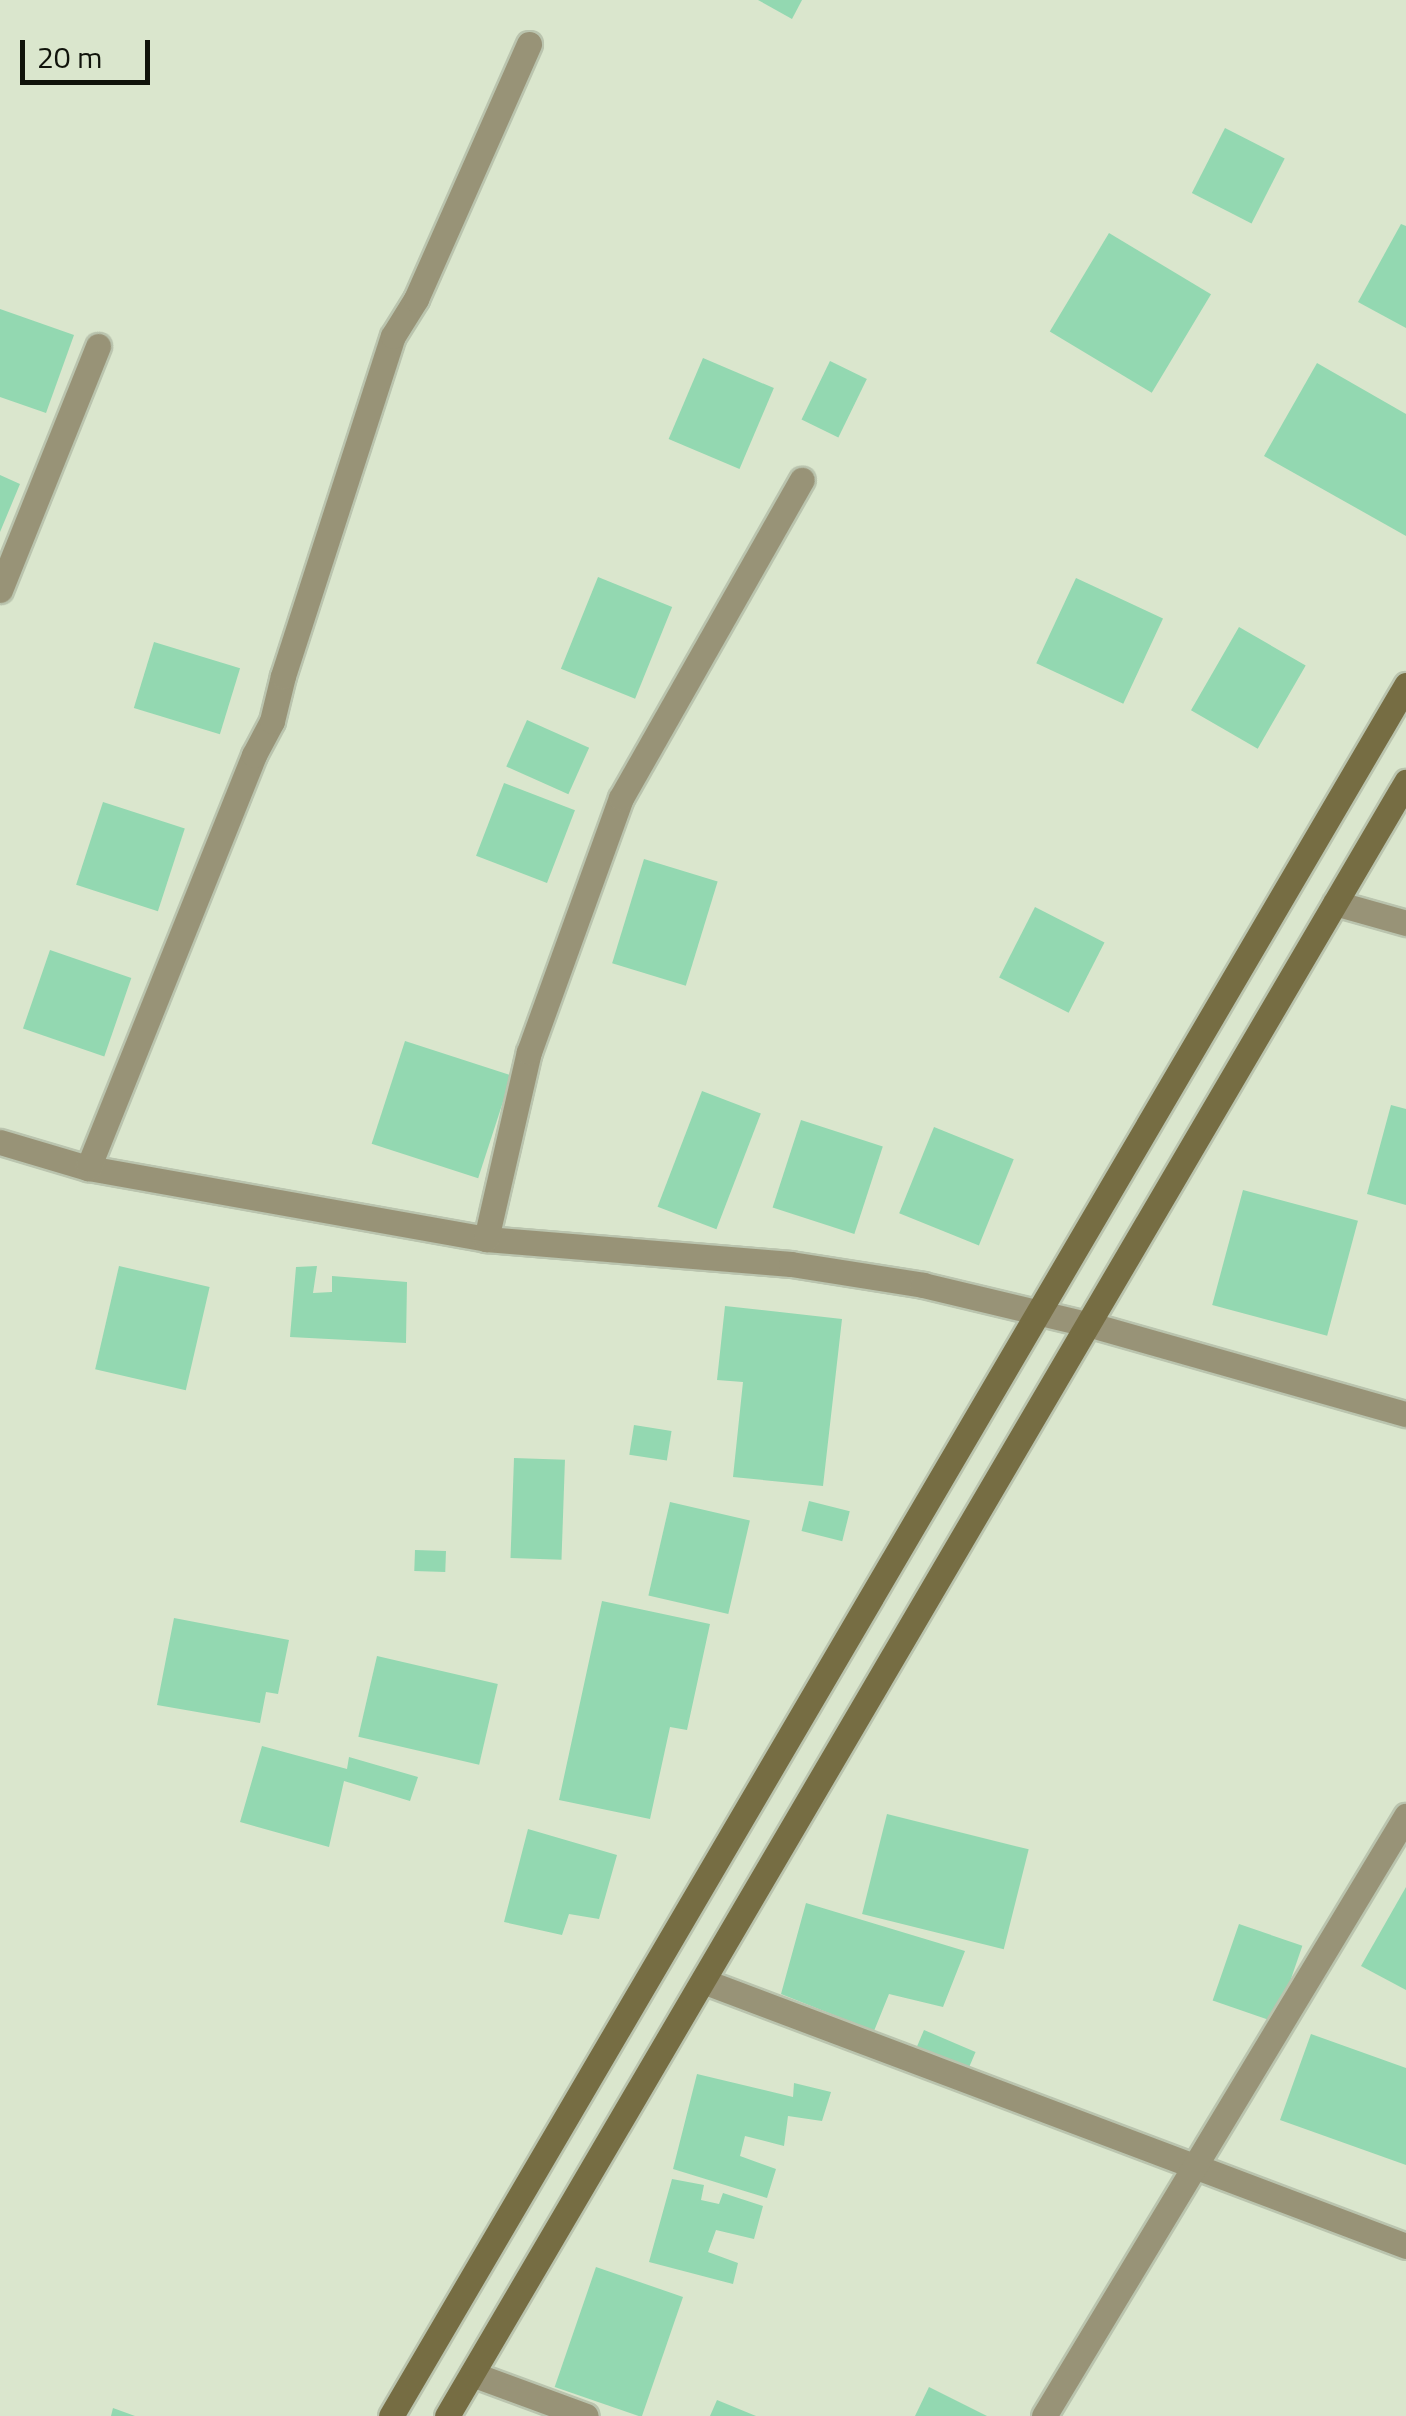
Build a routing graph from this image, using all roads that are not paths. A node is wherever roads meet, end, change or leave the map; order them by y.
1 (529, 44) dead end
2 (98, 346) dead end
3 (802, 480) dead end
4 (0, 590) edge
5 (1406, 685) edge
6 (1406, 782) edge
7 (1335, 903) junction
8 (1406, 923) edge
9 (0, 1142) edge
10 (88, 1168) junction
11 (486, 1240) junction
12 (1040, 1315) junction
13 (1087, 1324) junction
14 (1406, 1414) edge
15 (1404, 1824) edge
16 (702, 1981) junction
17 (1194, 2166) junction
18 (1406, 2246) edge
19 (472, 2374) junction
20 (391, 2416) edge
21 (447, 2416) edge
22 (586, 2416) edge
23 (1044, 2416) edge

1 - 10 street
2 - 4 street
3 - 11 street
5 - 12 street
6 - 7 street
7 - 8 street
7 - 13 street
9 - 10 street
10 - 11 street
11 - 12 street
12 - 13 street
12 - 20 street
13 - 14 street
13 - 16 street
15 - 17 street
16 - 17 street
16 - 19 street
17 - 18 street
17 - 23 street
19 - 21 street
19 - 22 street

